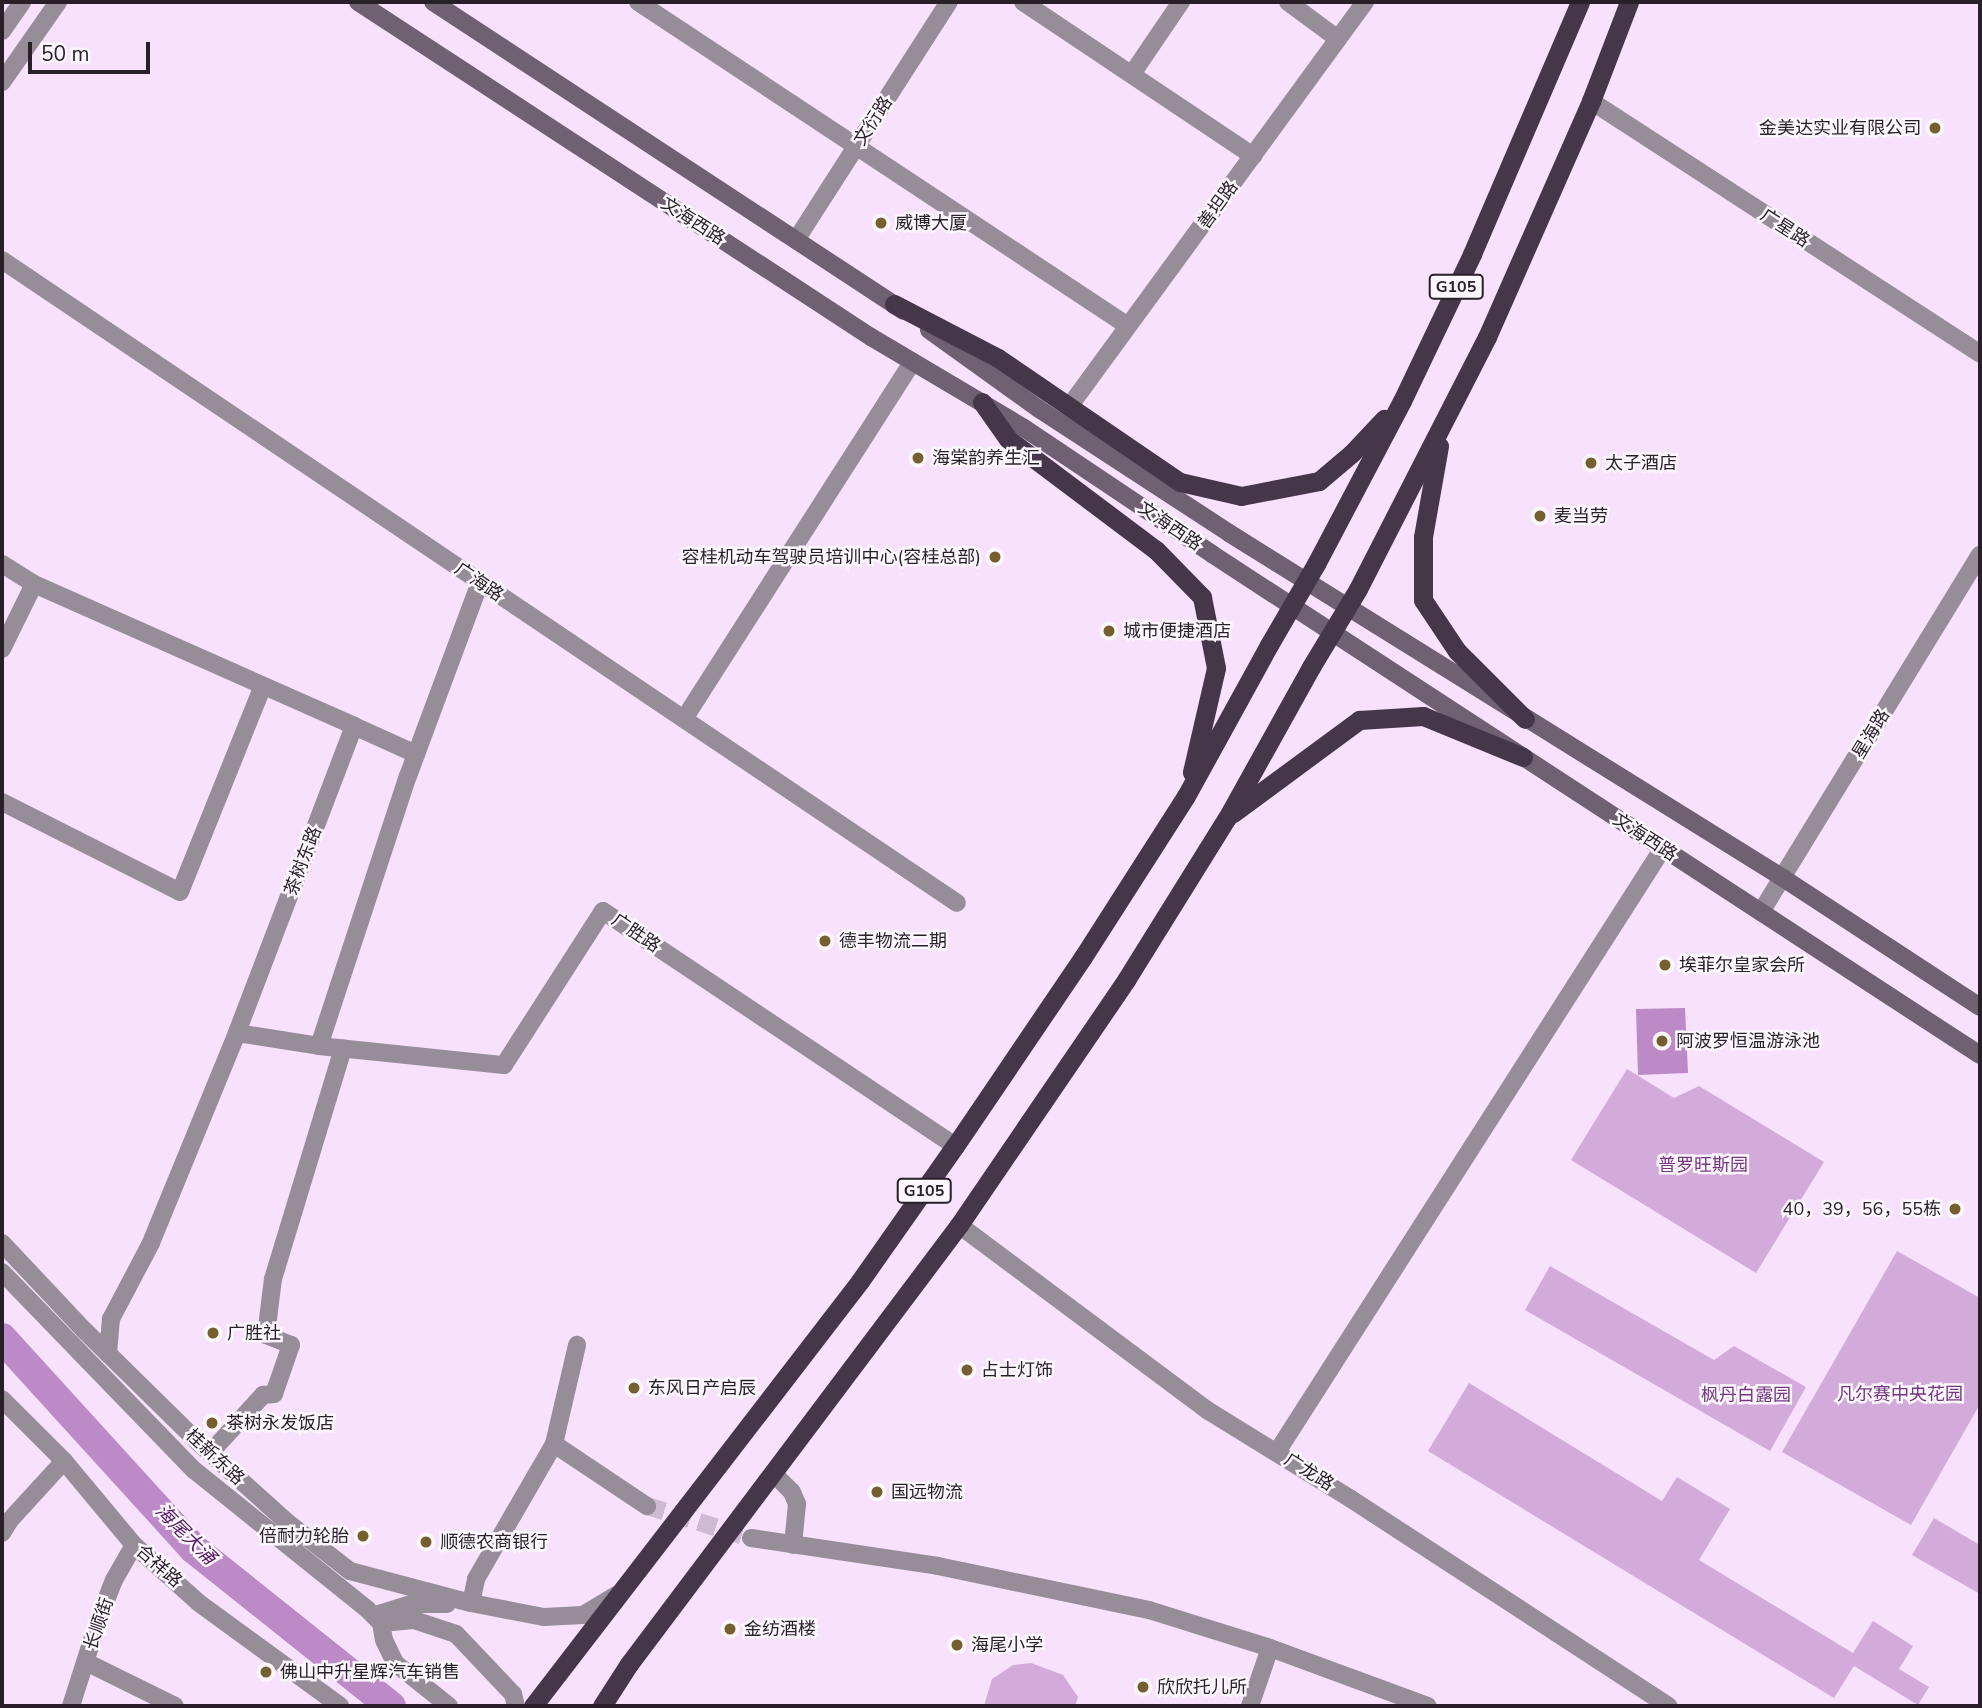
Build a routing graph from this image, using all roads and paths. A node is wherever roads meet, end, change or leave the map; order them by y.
1 (22, 2) edge
2 (58, 2) edge
3 (358, 2) edge
4 (433, 2) edge
5 (638, 2) edge
6 (949, 2) edge
7 (1023, 2) edge
8 (1181, 2) edge
9 (1288, 2) edge
10 (1365, 2) edge
11 (1580, 2) edge
12 (1629, 2) edge
13 (2, 31) edge
14 (1338, 39) junction
15 (1132, 74) junction
16 (2, 82) edge
17 (1591, 101) junction
18 (856, 146) junction
19 (1253, 156) junction
20 (796, 240) junction
21 (2, 260) edge
22 (894, 304) junction
23 (1129, 326) junction
24 (1980, 354) edge
25 (912, 362) junction
26 (1402, 401) junction
27 (982, 402) junction
28 (1069, 407) junction
29 (1443, 428) junction
30 (1980, 555) edge
31 (2, 565) edge
32 (480, 582) junction
33 (34, 584) junction
34 (2, 649) edge
35 (263, 687) junction
36 (684, 719) junction
37 (1525, 719) junction
38 (354, 726) junction
39 (416, 754) junction
40 (1523, 757) junction
41 (1186, 796) junction
42 (2, 802) edge
43 (1227, 818) junction
44 (1663, 848) junction
45 (1783, 878) junction
46 (957, 903) dead end
47 (1761, 912) junction
48 (1980, 1007) edge
49 (237, 1033) junction
50 (319, 1046) junction
51 (343, 1048) junction
52 (1980, 1055) edge
53 (956, 1146) junction
54 (959, 1225) junction
55 (2, 1243) edge
56 (2, 1272) edge
57 (577, 1345) dead end
58 (108, 1354) junction
59 (4, 1406) edge
60 (554, 1444) junction
61 (1277, 1452) junction
62 (211, 1453) junction
63 (64, 1461) junction
64 (774, 1474) junction
65 (647, 1506) tunnel mouth
66 (2, 1533) edge
67 (751, 1538) tunnel mouth
68 (134, 1545) junction
69 (793, 1545) junction
70 (624, 1590) junction
71 (471, 1603) junction
72 (377, 1619) junction
73 (1270, 1648) junction
74 (86, 1662) junction
75 (71, 1706) edge
76 (175, 1706) edge
77 (340, 1706) edge
78 (449, 1706) edge
79 (516, 1706) edge
80 (533, 1706) edge
81 (603, 1706) edge
82 (1250, 1706) edge
83 (1428, 1706) edge
84 (1668, 1706) edge

1 - 13 street
2 - 16 street
3 - 25 main road, 文海西路
4 - 20 main road, 文海西路
5 - 18 street
6 - 18 street, 文衍路
7 - 15 street
8 - 15 street
9 - 14 street
10 - 14 street, 善坦路
11 - 26 highway, G105
12 - 17 highway
14 - 19 street, 善坦路
15 - 19 street
17 - 24 street, 广星路
17 - 29 highway
18 - 20 street, 文衍路
18 - 23 street
19 - 23 street, 善坦路
20 - 22 main road, 文海西路
21 - 32 street, 广海路
22 - 28 highway
22 - 37 main road, 文海西路
23 - 28 street, 善坦路
25 - 27 main road, 文海西路
25 - 36 street
26 - 28 highway
26 - 41 highway, G105, bridge
27 - 40 main road, 文海西路
27 - 41 highway
29 - 37 highway
29 - 43 highway, G105, bridge
30 - 45 street, 星海路
31 - 33 street
32 - 36 street, 广海路
32 - 39 street
33 - 34 street
33 - 35 street
35 - 38 street
35 - 42 street
36 - 46 street, 广海路
37 - 45 main road, 文海西路
38 - 39 street
38 - 49 street, 茶树东路
39 - 50 street
40 - 43 highway
40 - 44 main road, 文海西路
41 - 53 highway, G105
43 - 54 highway, G105
44 - 47 main road, 文海西路
44 - 61 street
45 - 47 street, 星海路
45 - 48 main road, 文海西路
47 - 52 main road, 文海西路
49 - 50 street, 广胜路
49 - 58 street, 茶树东路
50 - 51 street, 广胜路
51 - 53 street, 广胜路
51 - 62 street
53 - 70 highway, G105
54 - 61 street, 广龙路
54 - 64 highway, G105
55 - 58 street, 桂新东路
56 - 72 street, 桂新东路
57 - 60 street
58 - 62 street, 桂新东路
59 - 63 street, 合祥路
60 - 65 street
60 - 71 street
61 - 84 street, 广龙路
62 - 71 street, 桂新东路
63 - 66 street
63 - 68 street, 合祥路
64 - 69 street
64 - 81 highway, G105
67 - 69 street
68 - 74 street, 长顺街
68 - 77 street, 合祥路
69 - 73 street
70 - 71 street, 桂新东路
70 - 80 highway, G105
71 - 72 street, 桂新东路
72 - 78 street
72 - 79 street
73 - 82 street
73 - 83 street
74 - 75 street, 长顺街
74 - 76 street

